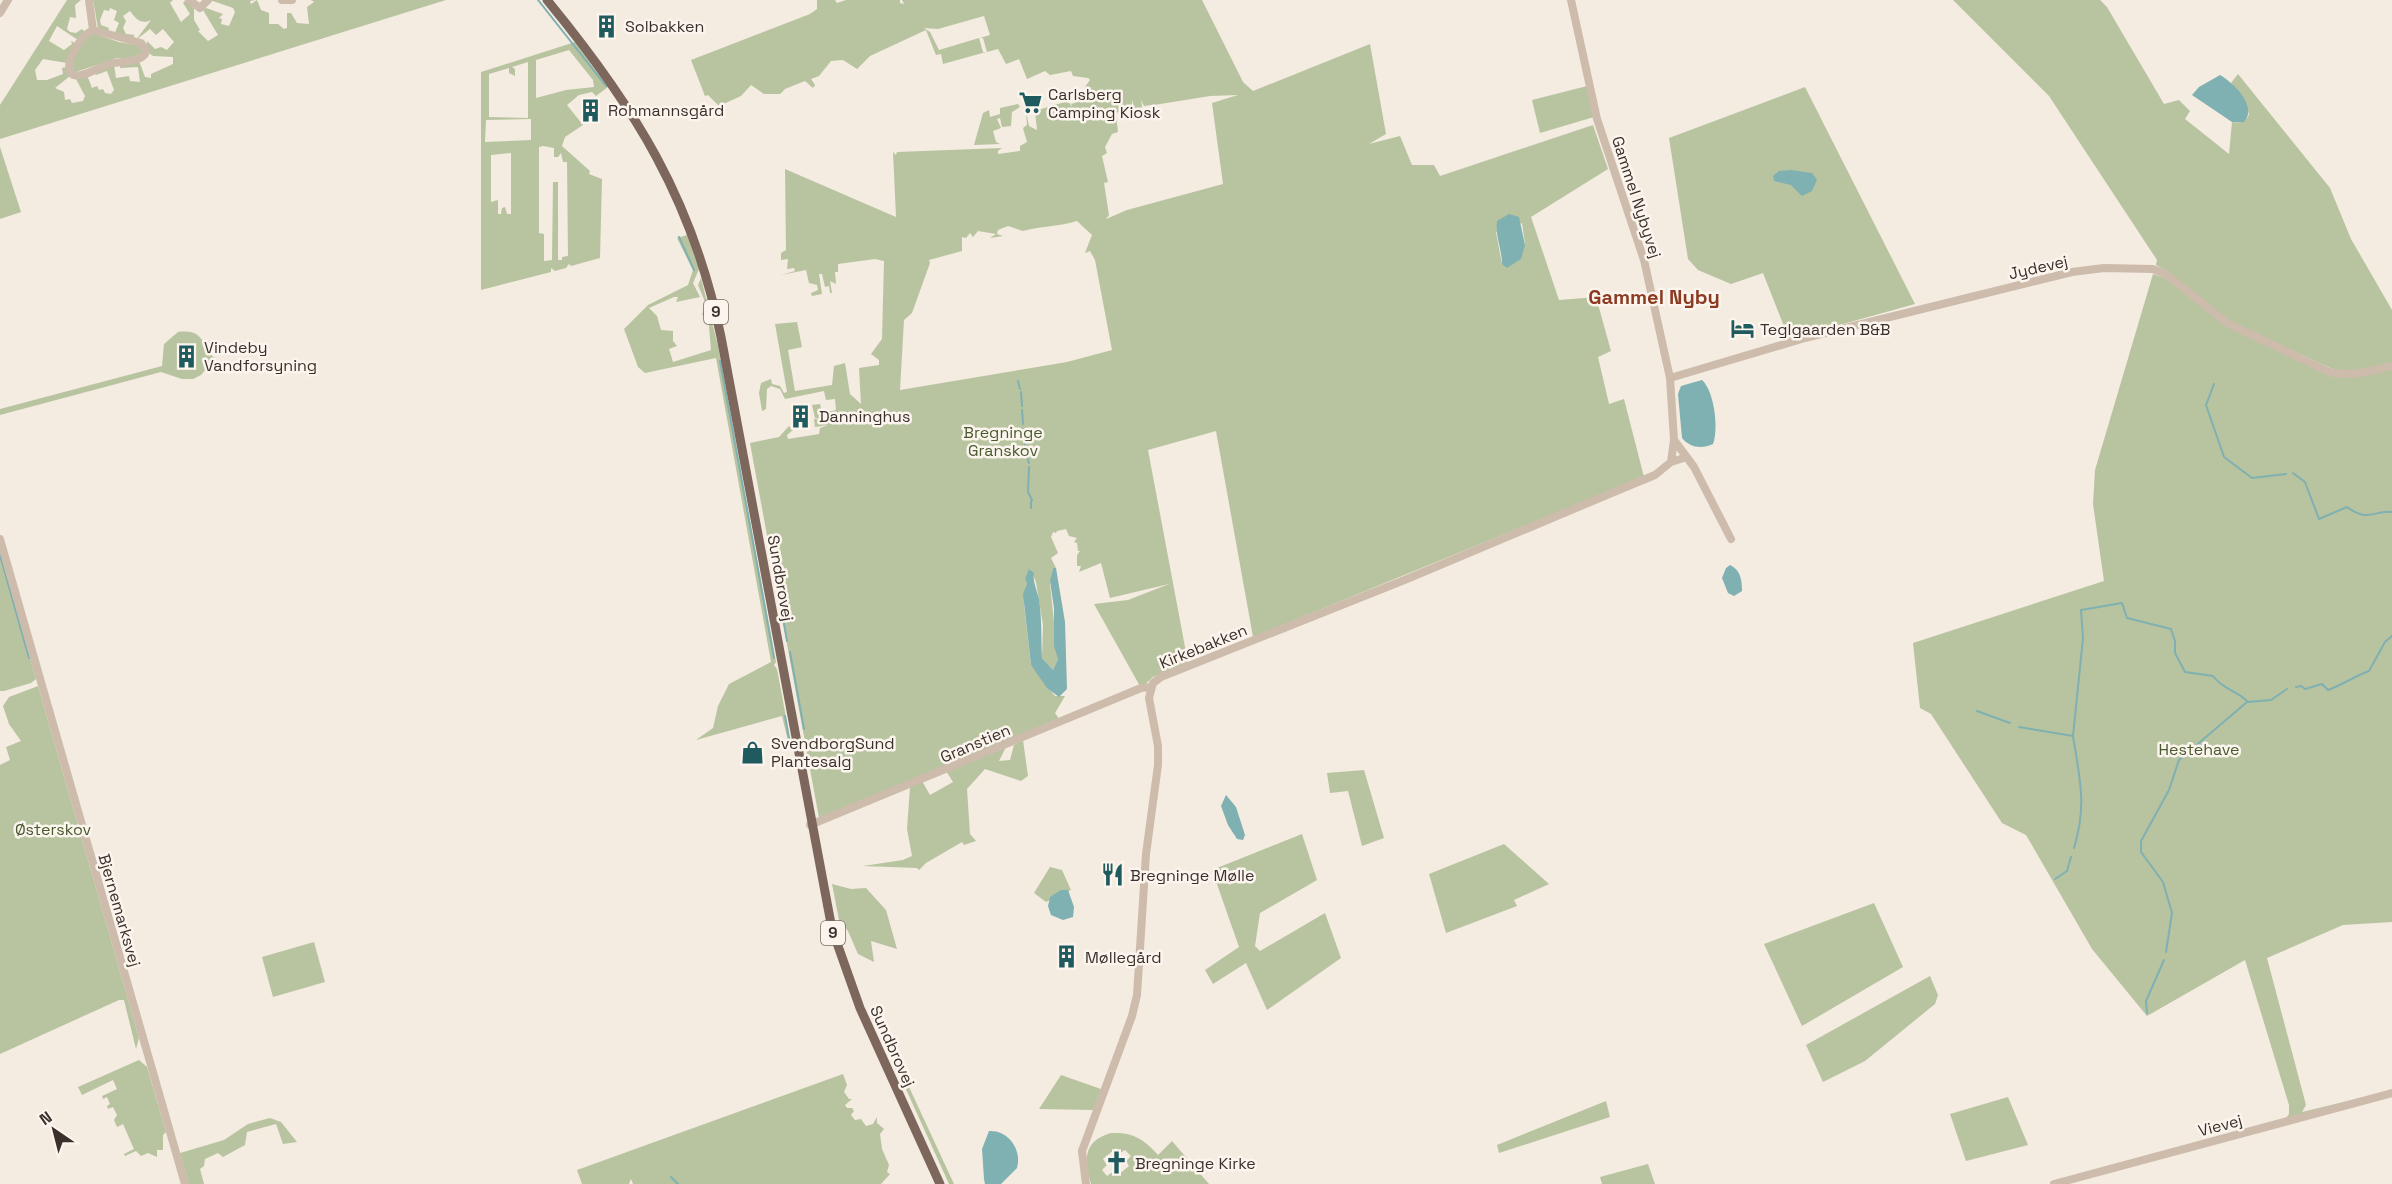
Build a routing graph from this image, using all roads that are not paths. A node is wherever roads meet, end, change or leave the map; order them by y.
1 (8, 0) edge
2 (89, 0) edge
3 (189, 0) edge
4 (208, 0) edge
5 (282, 0) edge
6 (292, 0) edge
7 (547, 0) edge
8 (1571, 0) edge
9 (0, 13) edge
10 (93, 30) junction
11 (2392, 366) edge
12 (1670, 378) junction
13 (1674, 440) junction
14 (1687, 457) junction
15 (1671, 462) junction
16 (0, 539) edge
17 (1731, 539) dead end
18 (1150, 687) junction
19 (810, 825) junction
20 (2392, 1093) edge
21 (185, 1184) edge
22 (940, 1184) edge
23 (1086, 1184) edge
24 (2054, 1184) edge

1 - 9 street
2 - 10 street
3 - 4 street
5 - 6 street
7 - 19 main road, Sundbrovej / 9
8 - 12 street, Gammel Nybyvej
10 - 10 street
11 - 12 street, Jydevej
12 - 13 street, Gammel Nybyvej
13 - 14 street
13 - 15 street, Gammel Nybyvej
14 - 15 street
14 - 17 street
15 - 18 street, Kirkebakken
16 - 21 street, Bjernemarksvej
18 - 19 street, Granstien
18 - 23 street, Kirkebakken
19 - 22 main road, Sundbrovej / 9
20 - 24 street, Vievej

